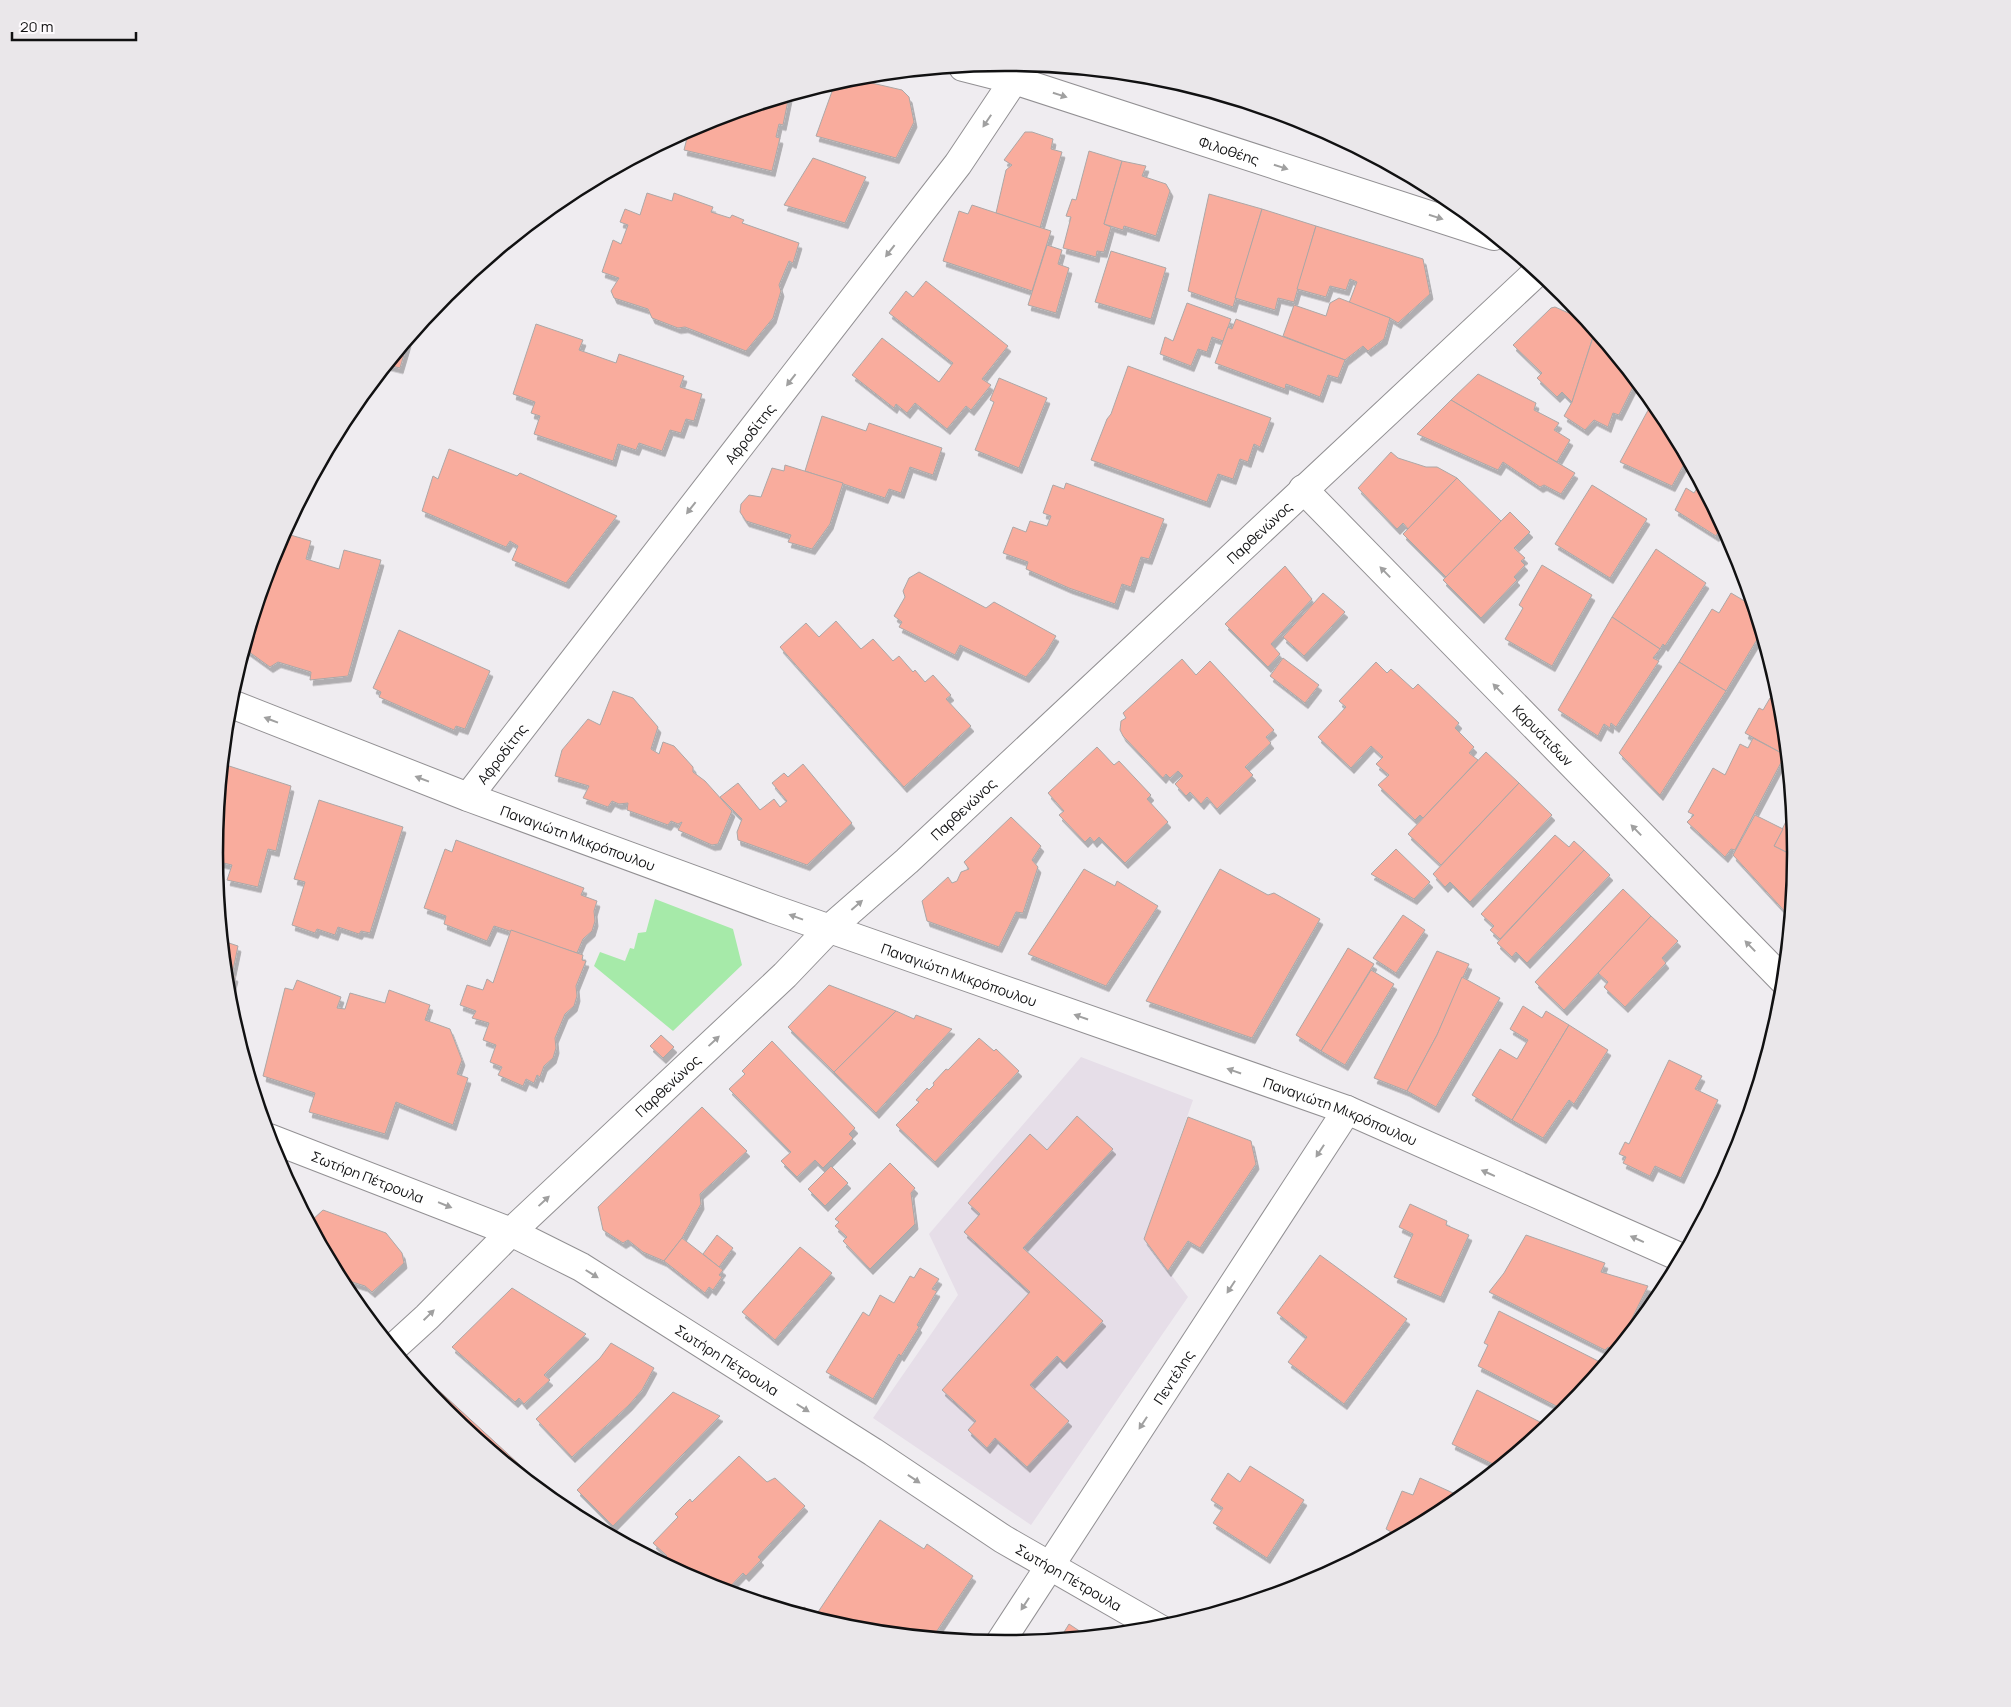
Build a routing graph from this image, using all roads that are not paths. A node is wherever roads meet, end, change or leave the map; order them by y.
1 (1018, 72) edge
2 (1479, 231) edge
3 (1533, 276) edge
4 (1303, 489) junction
5 (237, 706) edge
6 (468, 797) junction
7 (829, 929) junction
8 (1778, 975) edge
9 (1347, 1110) junction
10 (279, 1142) edge
11 (512, 1232) junction
12 (1676, 1256) edge
13 (397, 1345) edge
14 (1051, 1565) junction
15 (1149, 1622) edge
16 (1004, 1636) edge

1 -> 2 street, Φιλοθέης
1 -> 6 street, Αφροδίτης
3 - 4 street, Παρθενώνος
7 -> 4 street, Παρθενώνος
8 -> 4 street, Καρυάτιδων
6 -> 5 street, Παναγιώτη Μικρόπουλου
7 -> 6 street, Παναγιώτη Μικρόπουλου
9 -> 7 street, Παναγιώτη Μικρόπουλου
11 -> 7 street, Παρθενώνος
12 -> 9 street, Παναγιώτη Μικρόπουλου
9 -> 14 street, Πεντέλης
10 -> 11 street, Σωτήρη Πέτρουλα
13 -> 11 street, Παρθενώνος
11 -> 14 street, Σωτήρη Πέτρουλα
14 - 15 street, Σωτήρη Πέτρουλα
14 -> 16 street, Πεντέλης

